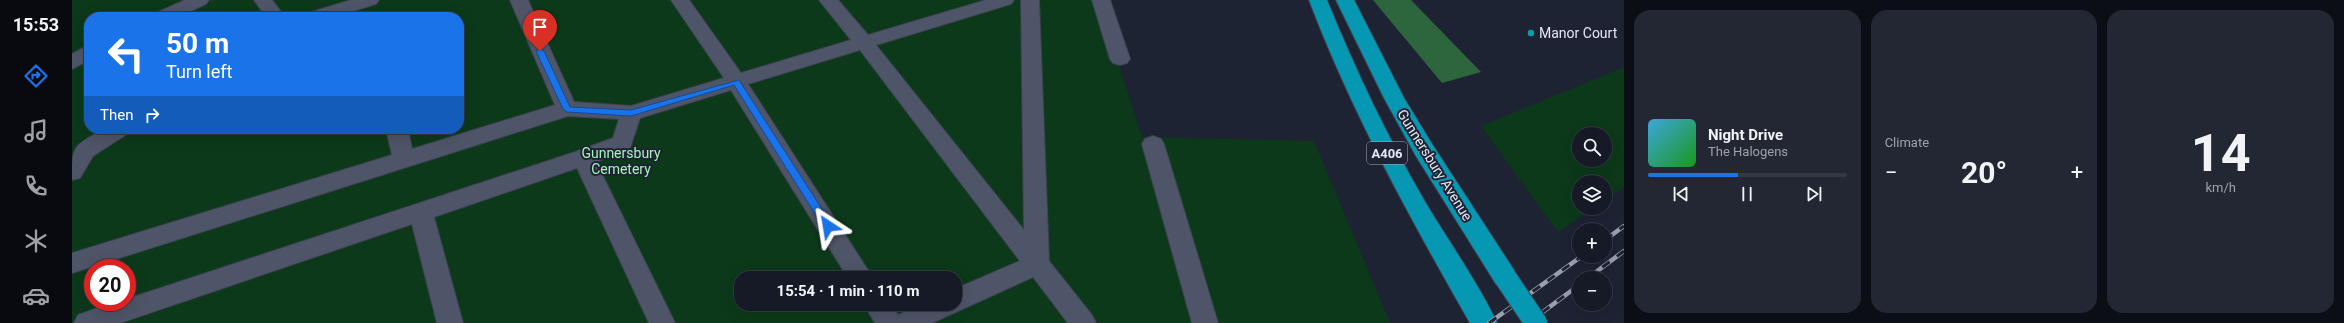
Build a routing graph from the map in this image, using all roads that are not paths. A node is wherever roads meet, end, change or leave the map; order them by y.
1 (200, 0) edge
2 (263, 0) edge
3 (519, 0) edge
4 (680, 0) edge
5 (828, 0) edge
6 (1005, 0) edge
7 (1030, 0) edge
8 (1101, 0) edge
9 (1318, 0) edge
10 (1345, 0) edge
11 (980, 3) edge
12 (369, 4) edge
13 (174, 12) edge
14 (272, 12) edge
15 (336, 12) edge
16 (864, 43) junction
17 (84, 55) edge
18 (1120, 59) dead end
19 (72, 63) edge
20 (736, 82) junction
21 (567, 109) junction
22 (631, 113) junction
23 (112, 134) edge
24 (398, 134) edge
25 (1153, 144) dead end
26 (583, 158) junction
27 (404, 160) junction
28 (72, 172) edge
29 (421, 212) junction
30 (72, 263) edge
31 (1037, 264) junction
32 (857, 271) edge
33 (962, 298) edge
34 (881, 311) edge
35 (933, 311) edge
36 (87, 323) edge
37 (450, 323) edge
38 (662, 323) edge
39 (889, 323) edge
40 (906, 323) edge
41 (1083, 323) edge
42 (1205, 323) edge
43 (1484, 323) edge
44 (1536, 323) edge

1 - 13 lane
2 - 14 lane
3 - 21 lane
4 - 20 lane
5 - 16 lane
6 - 11 lane
7 - 31 lane
8 - 18 lane
9 - 43 highway, A406
10 - 44 highway, Gunnersbury Avenue / A406, bridge
11 - 16 lane
12 - 15 lane
16 - 20 lane
16 - 31 lane
17 - 19 lane
20 - 22 lane
20 - 32 lane
21 - 22 lane
21 - 27 lane
22 - 26 lane
23 - 28 lane
24 - 27 lane
25 - 42 lane
26 - 29 lane
26 - 38 lane
27 - 30 lane
29 - 36 lane
29 - 37 lane
31 - 33 lane
31 - 41 lane
34 - 39 lane
35 - 40 lane

